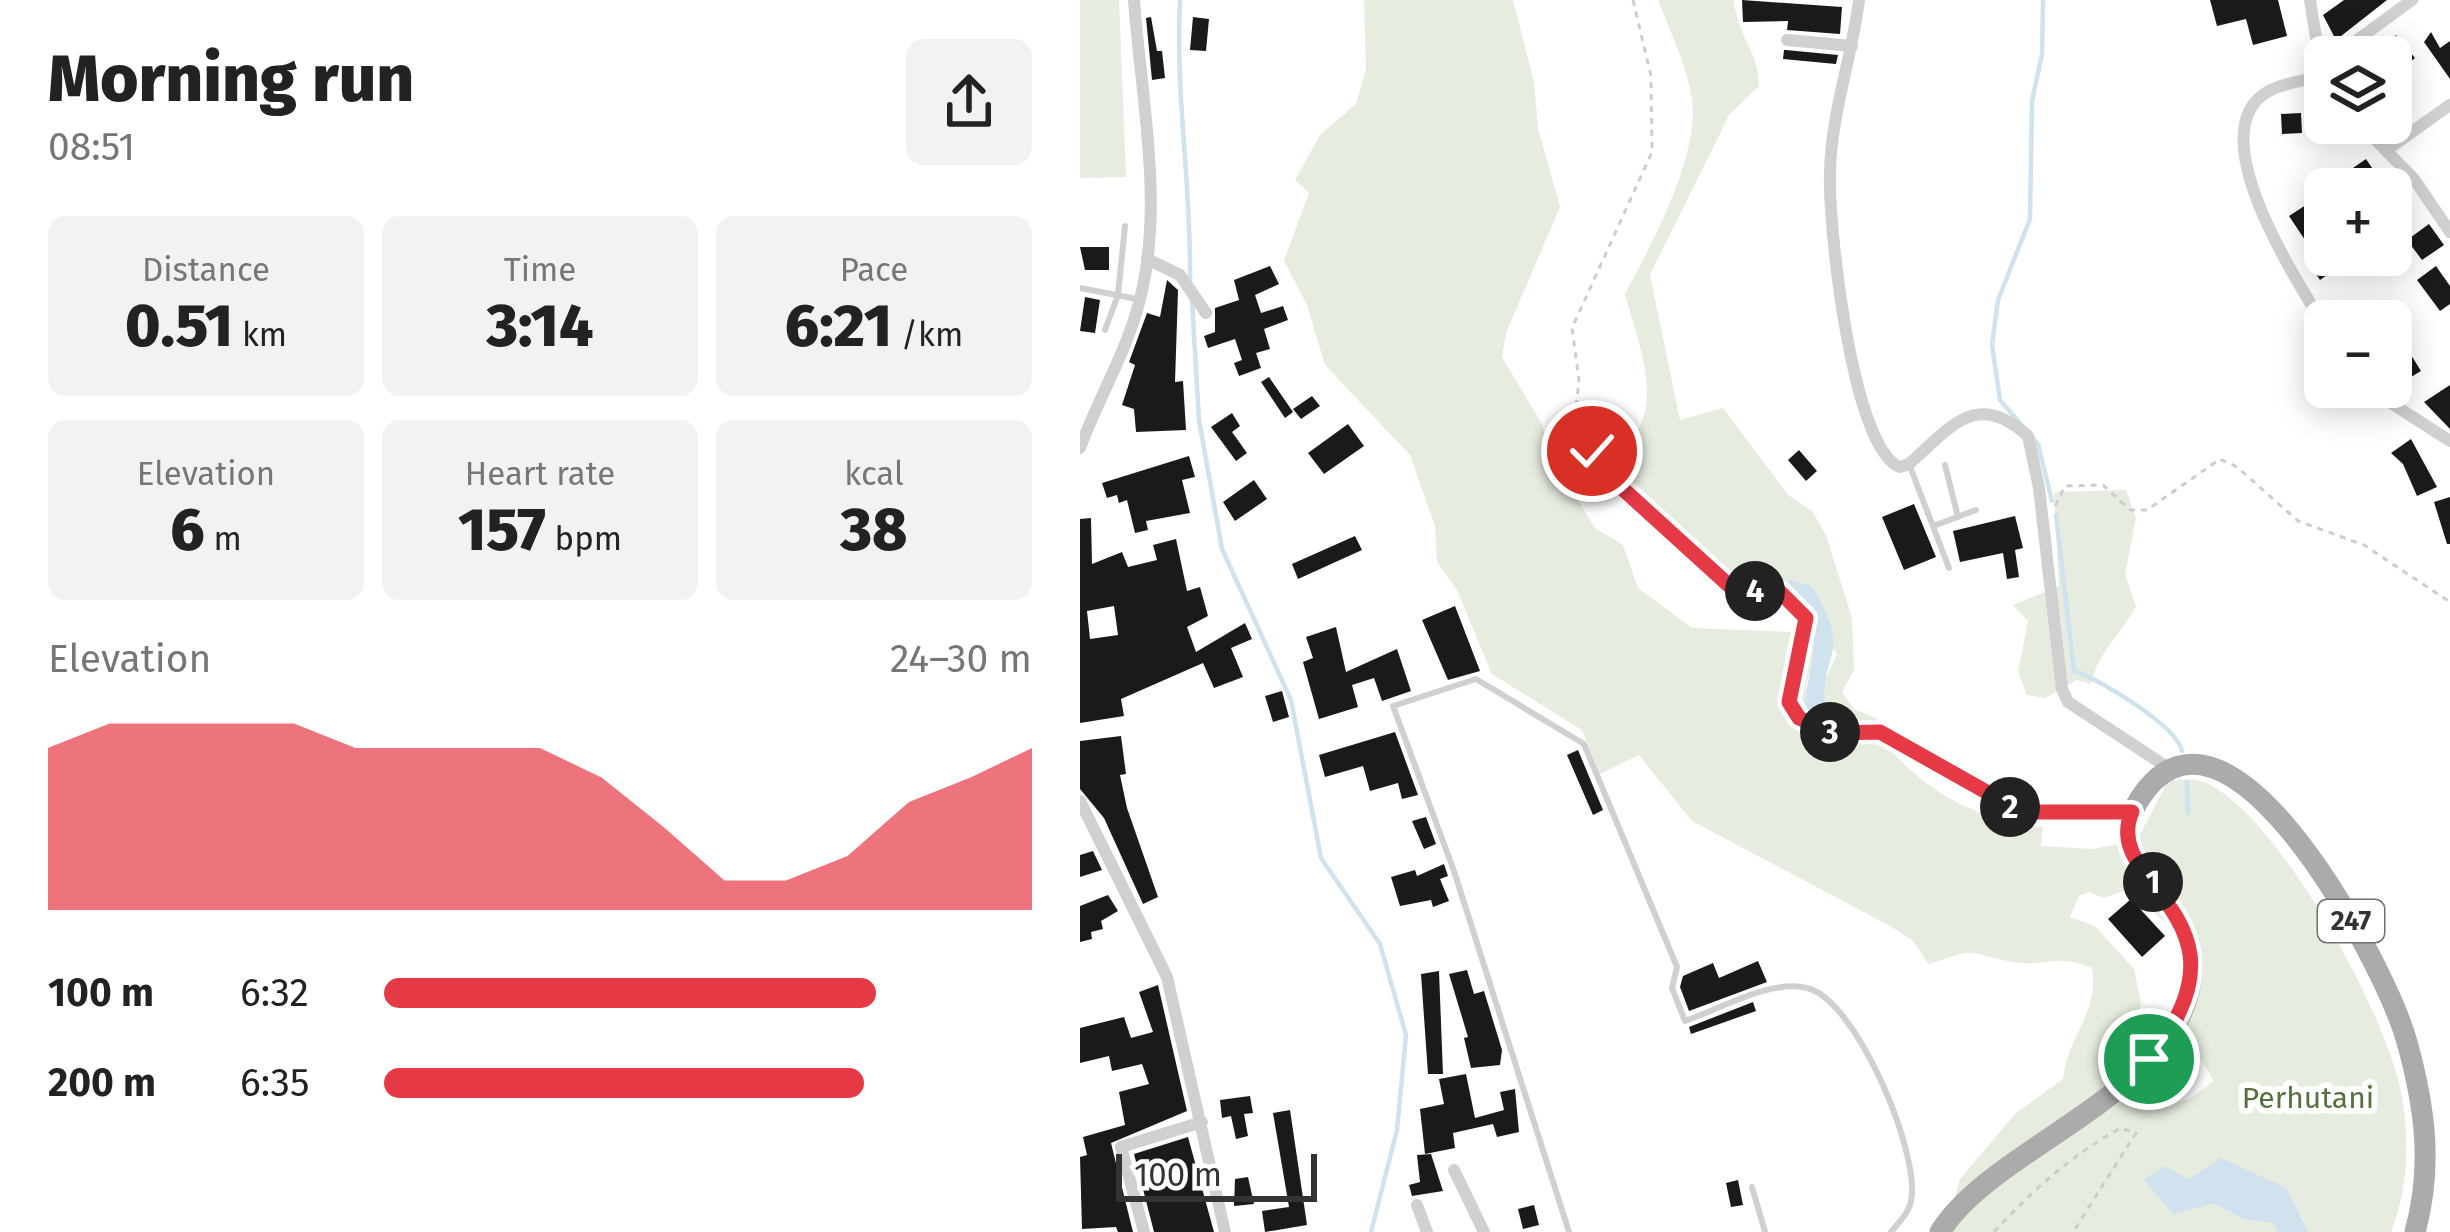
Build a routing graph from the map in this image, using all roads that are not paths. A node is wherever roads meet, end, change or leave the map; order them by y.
1 (1134, 0) edge
2 (1858, 0) edge
3 (2310, 0) edge
4 (2412, 0) edge
5 (2315, 36) edge
6 (2363, 36) edge
7 (1787, 40) dead end
8 (1852, 46) junction
9 (2304, 77) edge
10 (2450, 105) edge
11 (2383, 144) edge
12 (2389, 149) junction
13 (1125, 226) dead end
14 (2450, 232) edge
15 (1148, 259) junction
16 (1080, 287) edge
17 (1118, 295) junction
18 (1140, 299) junction
19 (2309, 300) edge
20 (1205, 313) dead end
21 (1105, 330) dead end
22 (2399, 408) edge
23 (2450, 441) edge
24 (1080, 448) edge
25 (1909, 464) junction
26 (1945, 465) dead end
27 (1976, 510) dead end
28 (1958, 517) junction
29 (1936, 525) junction
30 (1948, 568) dead end
31 (2167, 767) junction
32 (1080, 801) edge
33 (1202, 1122) junction
34 (1454, 1169) dead end
35 (1752, 1187) dead end
36 (1417, 1205) dead end
37 (1144, 1232) edge
38 (1226, 1232) edge
39 (1427, 1232) edge
40 (1484, 1232) edge
41 (1570, 1232) edge
42 (1765, 1232) edge
43 (1891, 1232) edge
44 (1940, 1232) edge
45 (2415, 1232) edge

1 - 15 street
2 - 8 street
3 - 5 street
4 - 6 street
7 - 8 street
8 - 25 street
9 - 19 street
10 - 12 street
11 - 12 street
12 - 14 street
13 - 17 lane
15 - 18 street
15 - 20 street
16 - 17 lane
17 - 18 lane
17 - 21 lane
18 - 24 street
22 - 23 street
25 - 29 lane
25 - 31 street
26 - 28 lane
27 - 28 lane
28 - 29 lane
29 - 30 lane
31 - 44 main road
31 - 45 main road, 247
32 - 33 street
33 - 37 street
33 - 38 street
34 - 40 street
35 - 42 lane
36 - 39 street
41 - 43 lane

